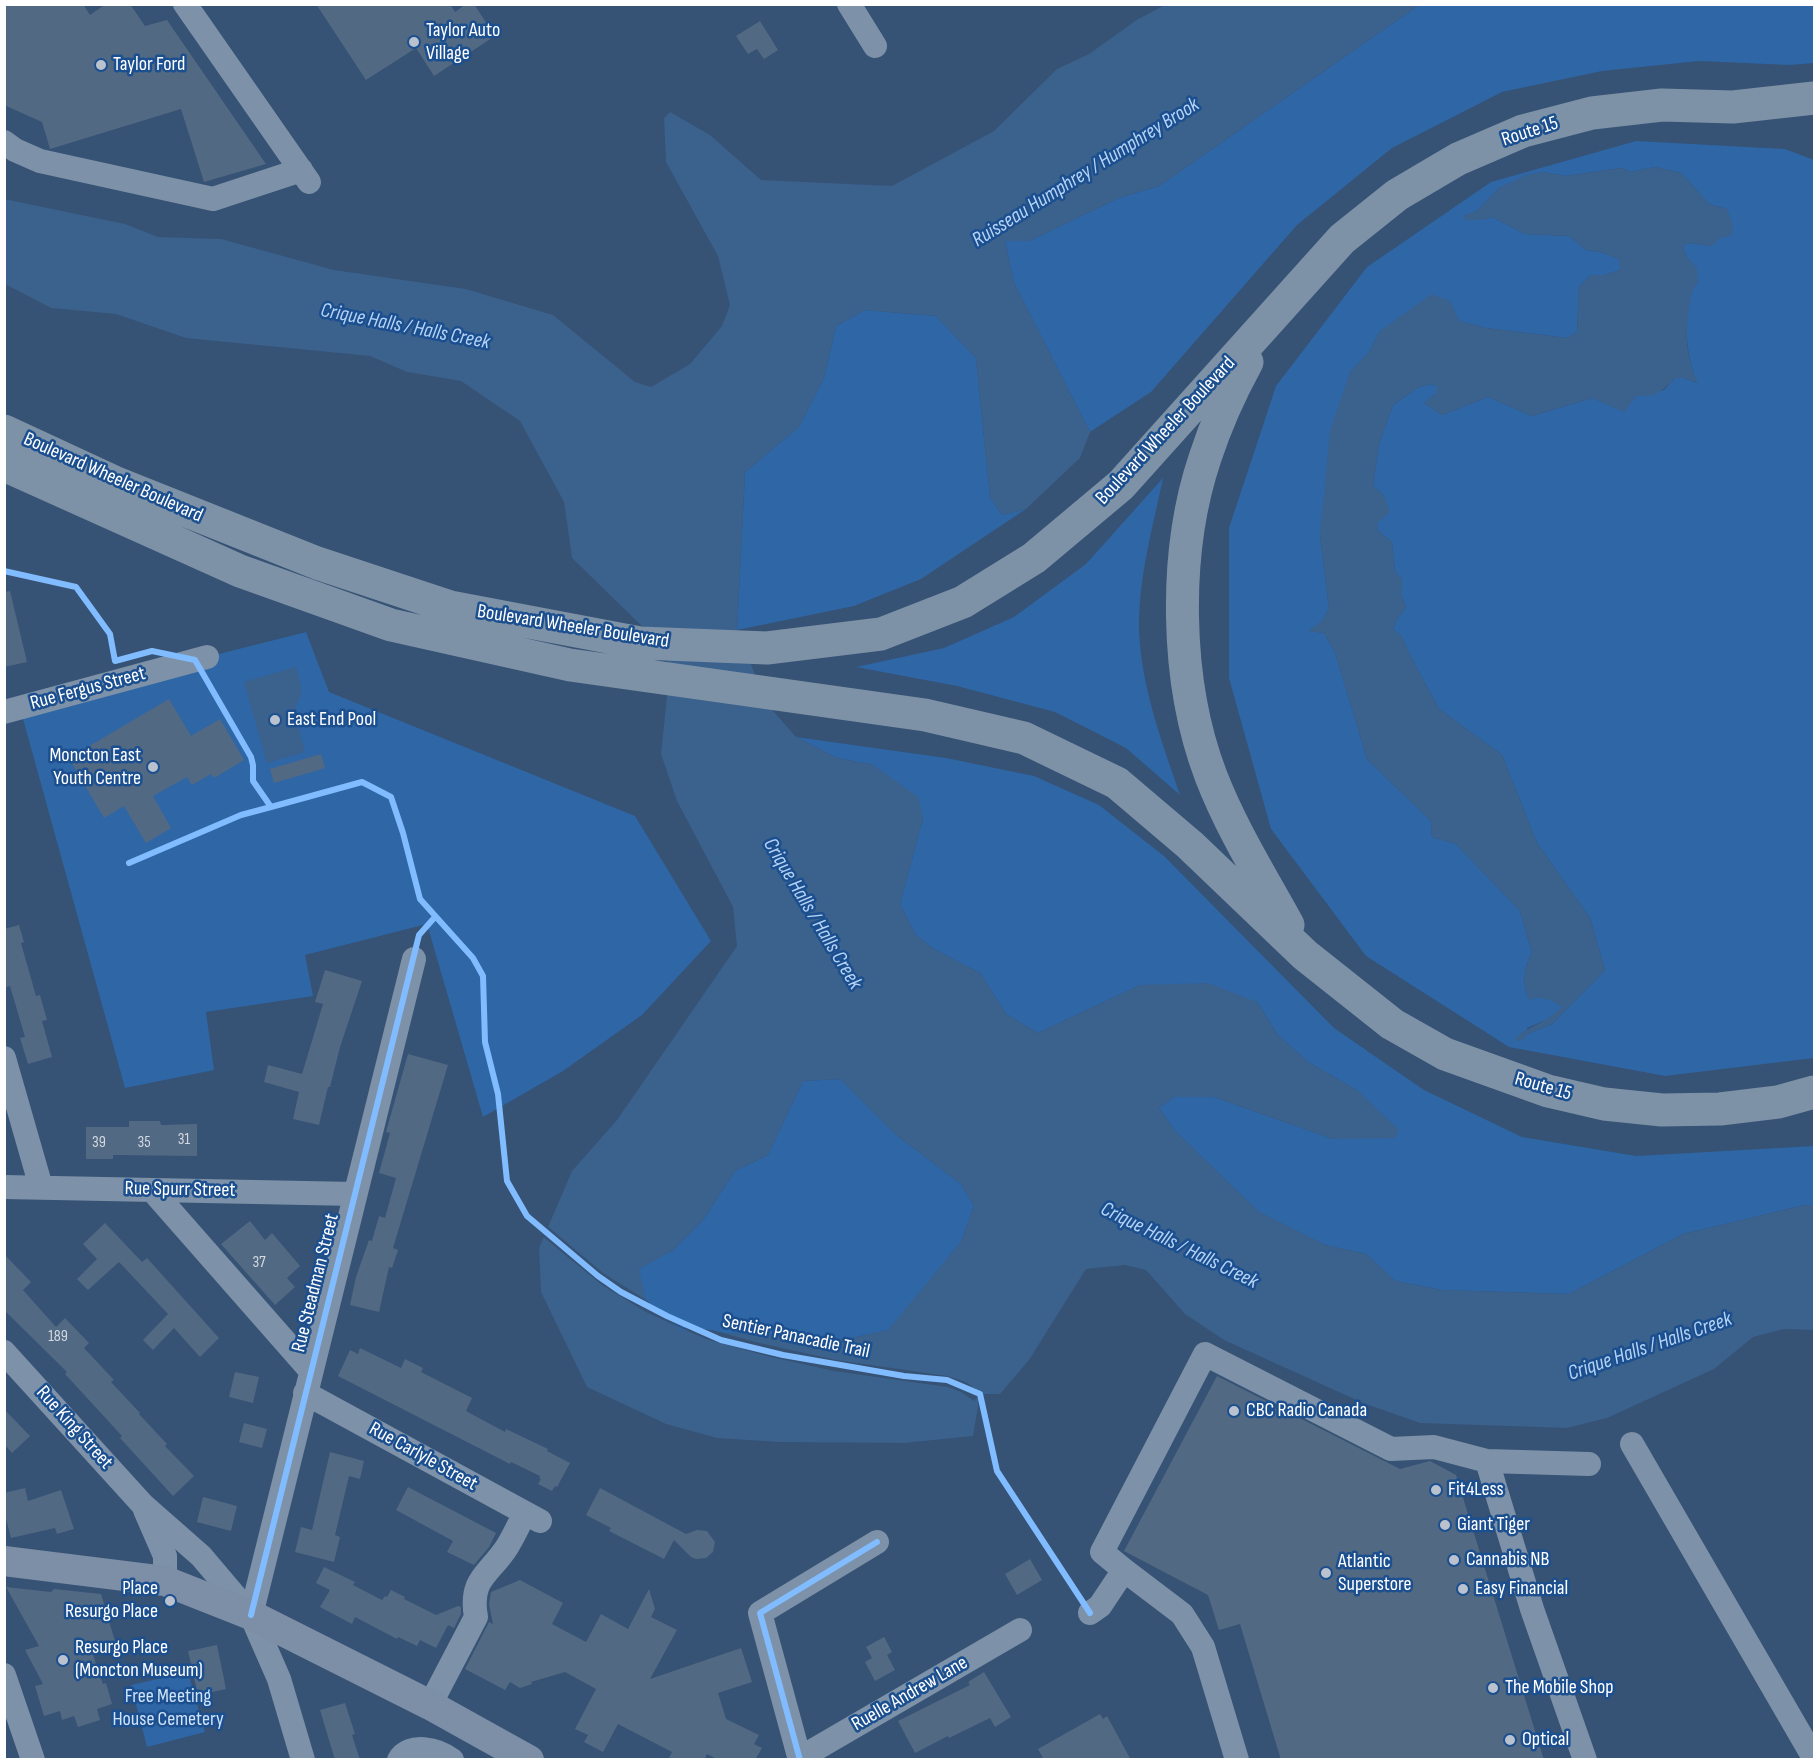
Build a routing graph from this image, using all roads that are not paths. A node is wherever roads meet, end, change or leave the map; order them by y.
1 (185, 4) edge
2 (849, 4) edge
3 (875, 46) dead end
4 (1815, 98) edge
5 (1733, 106) junction
6 (1815, 122) edge
7 (4, 142) edge
8 (1294, 291) junction
9 (4, 431) edge
10 (4, 465) edge
11 (207, 657) dead end
12 (4, 712) edge
13 (1305, 955) junction
14 (414, 959) dead end
15 (4, 1058) edge
16 (1815, 1092) edge
17 (1778, 1102) junction
18 (1815, 1106) edge
19 (4, 1187) edge
20 (41, 1187) junction
21 (152, 1190) junction
22 (355, 1194) junction
23 (4, 1352) edge
24 (308, 1382) junction
25 (1632, 1444) dead end
26 (1487, 1461) junction
27 (1589, 1464) dead end
28 (142, 1505) junction
29 (878, 1542) dead end
30 (4, 1562) edge
31 (1124, 1570) junction
32 (165, 1581) junction
33 (1090, 1612) dead end
34 (251, 1615) junction
35 (1020, 1630) dead end
36 (4, 1675) edge
37 (430, 1705) junction
38 (1815, 1758) edge
39 (800, 1759) edge
40 (33, 1760) edge
41 (303, 1760) edge
42 (399, 1760) edge
43 (452, 1760) edge
44 (529, 1760) edge
45 (1237, 1760) edge
46 (1585, 1760) edge

1 - 7 street
2 - 3 street
4 - 5 highway, Route 15
5 - 6 highway
5 - 8 highway, Route 15
8 - 9 highway, Boulevard Wheeler Boulevard
8 - 13 highway
10 - 13 highway, Boulevard Wheeler Boulevard
11 - 12 street, Rue Fergus Street
13 - 17 highway, Route 15
14 - 22 street, Rue Steadman Street
15 - 20 street
16 - 17 highway, Route 15
17 - 18 highway
19 - 20 street, Rue Spurr Street
20 - 21 street, Rue Spurr Street
21 - 22 street, Rue Spurr Street
21 - 24 street, Rue Carlyle Street
22 - 24 street, Rue Steadman Street
23 - 28 street, Rue King Street
24 - 34 street, Rue Steadman Street
24 - 37 street, Rue Carlyle Street
25 - 38 street
26 - 27 street
26 - 31 street
26 - 46 street
28 - 32 street, Rue King Street
28 - 34 street, Rue King Street
29 - 39 street
30 - 32 main road
31 - 33 street
31 - 45 street
32 - 34 main road
34 - 37 main road
34 - 41 street
35 - 39 street, Ruelle Andrew Lane
36 - 40 street
37 - 44 main road
42 - 43 street

